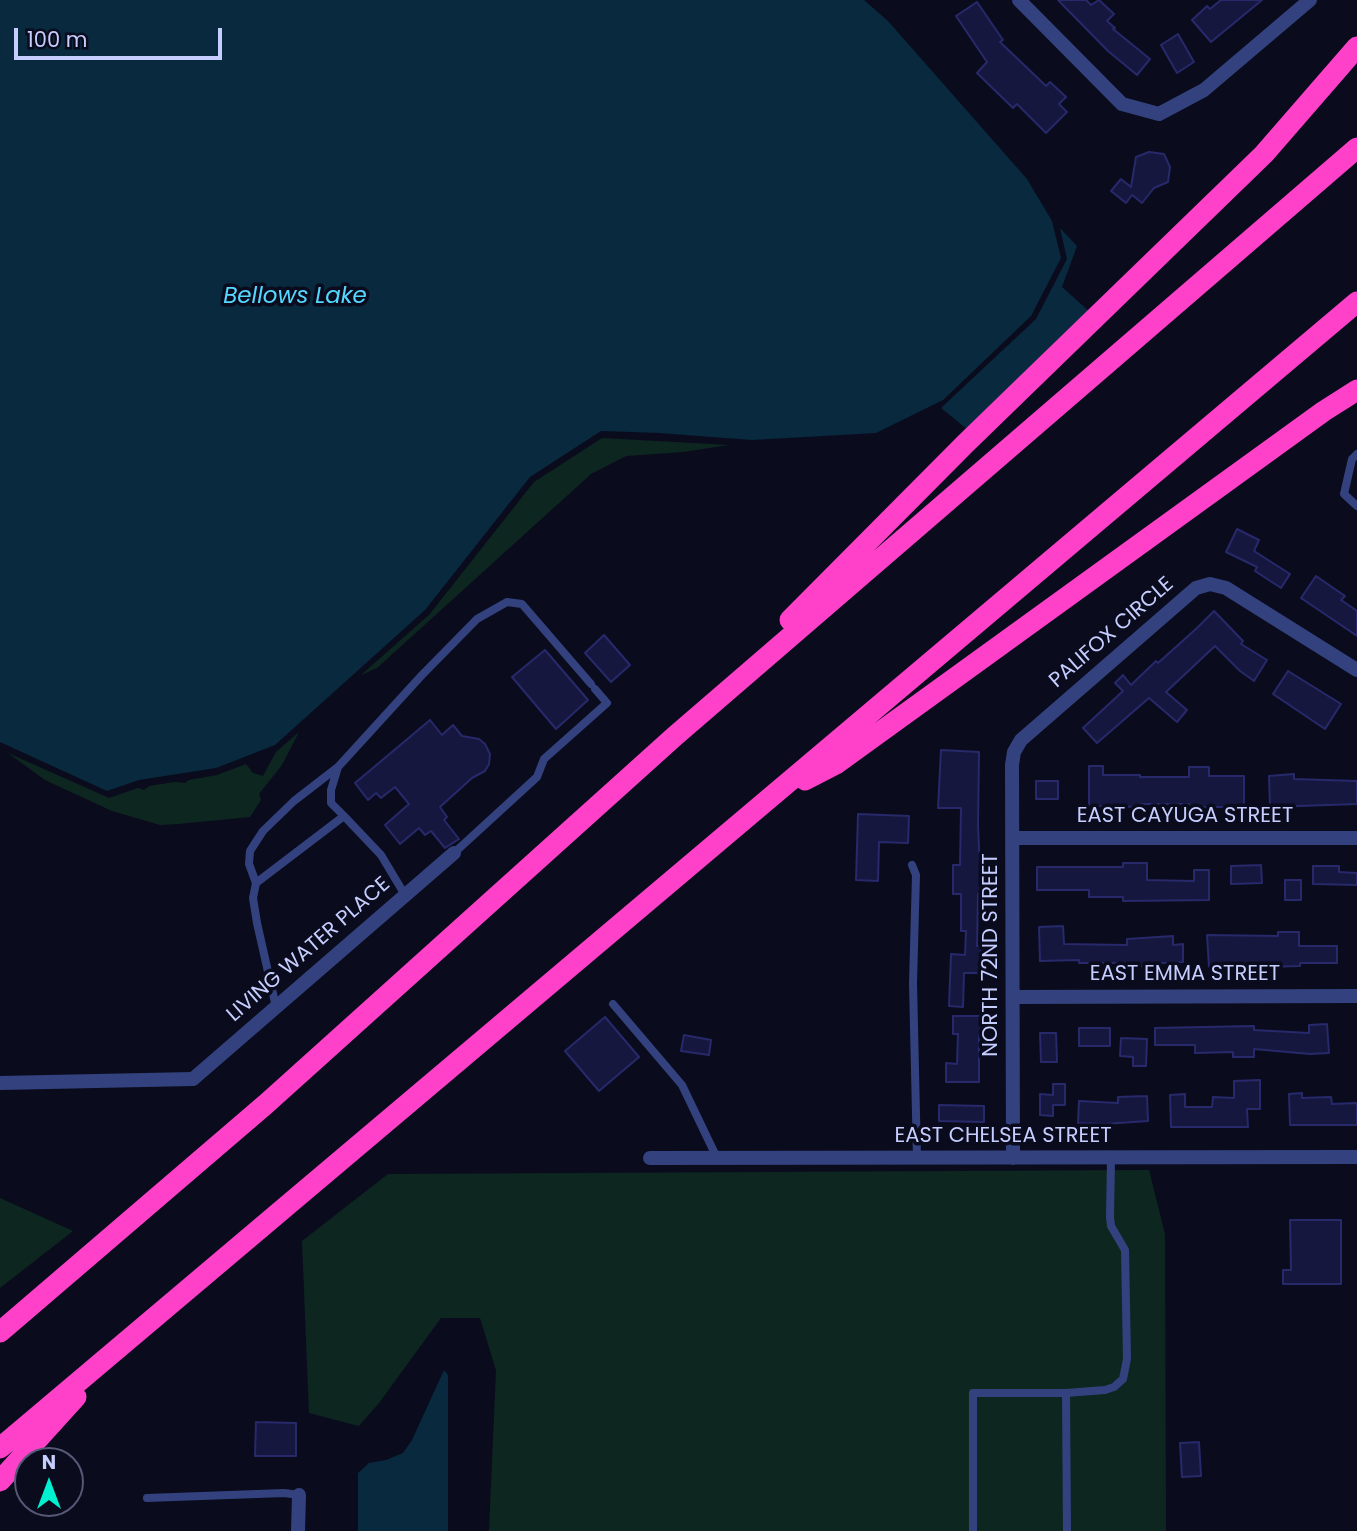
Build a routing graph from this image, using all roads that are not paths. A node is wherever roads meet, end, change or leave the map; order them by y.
1 (1019, 0) edge
2 (1310, 0) edge
3 (1357, 47) edge
4 (1357, 148) edge
5 (1357, 302) edge
6 (1357, 384) edge
7 (1357, 390) edge
8 (1324, 411) junction
9 (1357, 454) edge
10 (1357, 506) edge
11 (1357, 670) edge
12 (675, 736) junction
13 (1014, 752) joint
14 (338, 767) junction
15 (769, 799) junction
16 (344, 816) junction
17 (1012, 838) junction
18 (1357, 838) edge
19 (454, 853) joint
20 (912, 865) dead end
21 (256, 883) junction
22 (405, 895) junction
23 (1357, 996) edge
24 (1013, 997) junction
25 (613, 1004) dead end
26 (276, 1007) junction
27 (0, 1083) edge
28 (1357, 1157) edge
29 (650, 1158) dead end
30 (717, 1158) junction
31 (917, 1158) junction
32 (1013, 1158) junction
33 (1111, 1158) junction
34 (139, 1328) junction
35 (0, 1332) edge
36 (1066, 1393) junction
37 (0, 1448) edge
38 (0, 1481) edge
39 (299, 1495) joint
40 (147, 1498) dead end
41 (298, 1531) edge
42 (973, 1531) edge
43 (1067, 1531) edge

1 - 2 street
3 - 12 highway
4 - 12 highway
5 - 15 highway
6 - 8 highway
7 - 8 highway
8 - 15 highway
9 - 10 lane
11 - 13 street, PALIFOX CIRCLE
12 - 35 highway
13 - 17 street, NORTH 72ND STREET
14 - 16 lane
14 - 19 lane
14 - 21 lane
15 - 34 highway
16 - 21 lane
16 - 22 lane
17 - 18 street, EAST CAYUGA STREET
17 - 24 street, NORTH 72ND STREET
19 - 22 street, LIVING WATER PLACE
20 - 31 lane
21 - 26 lane
22 - 26 street, LIVING WATER PLACE
23 - 24 street, EAST EMMA STREET
24 - 32 street, NORTH 72ND STREET
25 - 30 lane
26 - 27 street, LIVING WATER PLACE
28 - 33 street, EAST CHELSEA STREET
29 - 30 street, EAST CHELSEA STREET
30 - 31 street, EAST CHELSEA STREET
31 - 32 street, EAST CHELSEA STREET
32 - 33 street, EAST CHELSEA STREET
33 - 36 lane
34 - 37 highway
34 - 38 highway
36 - 42 lane
36 - 43 lane
39 - 40 lane
39 - 41 street

